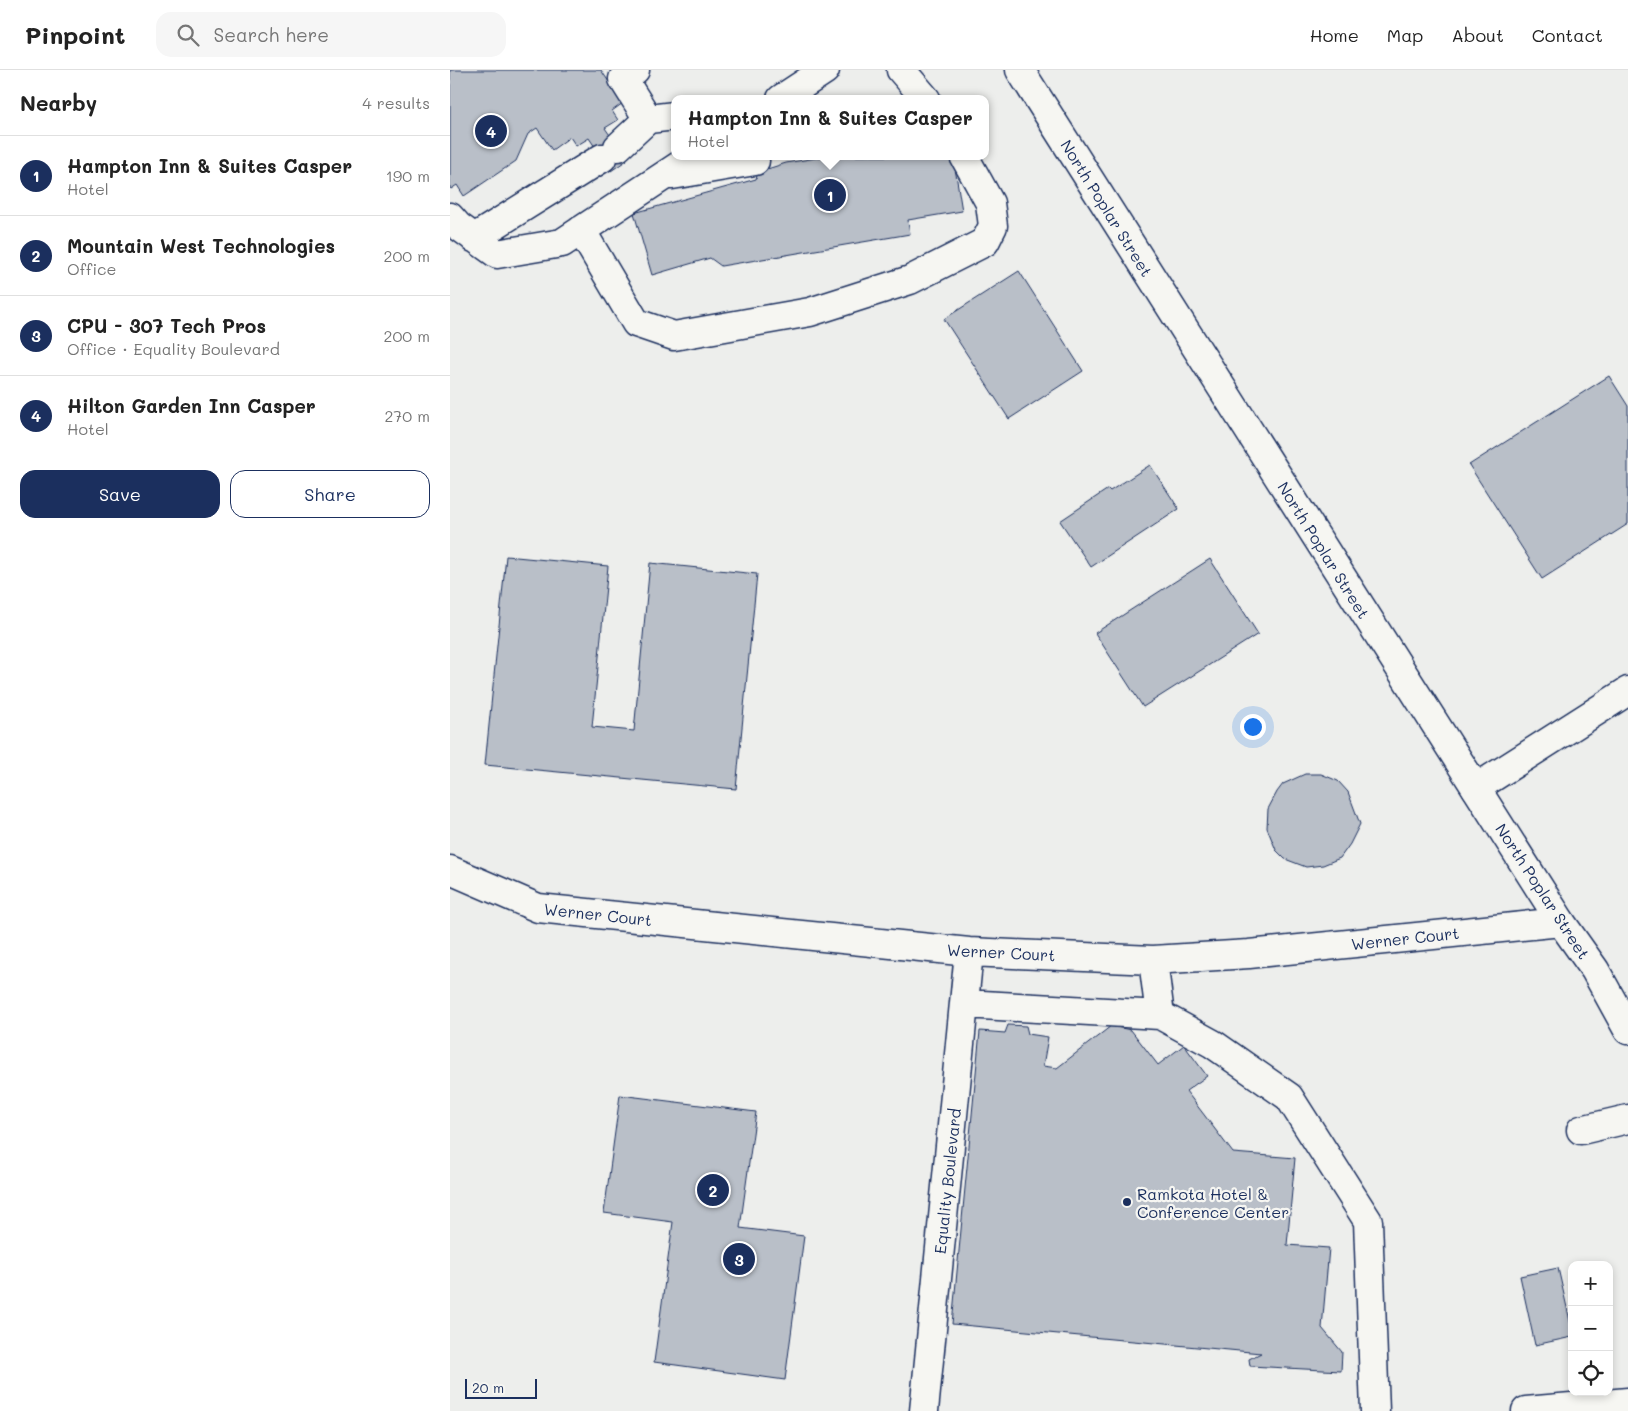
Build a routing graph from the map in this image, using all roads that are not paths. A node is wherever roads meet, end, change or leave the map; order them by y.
1 (635, 70) edge
2 (825, 70) edge
3 (901, 70) edge
4 (1020, 70) edge
5 (787, 95) edge
6 (923, 95) edge
7 (671, 116) edge
8 (648, 118) junction
9 (688, 160) edge
10 (966, 160) edge
11 (756, 161) dead end
12 (663, 176) junction
13 (450, 217) edge
14 (581, 230) junction
15 (474, 238) junction
16 (1628, 691) edge
17 (1476, 788) junction
18 (450, 870) edge
19 (1561, 922) junction
20 (969, 952) junction
21 (1153, 960) junction
22 (964, 1004) junction
23 (1160, 1015) junction
24 (1628, 1030) edge
25 (1628, 1119) edge
26 (1581, 1130) dead end
27 (1628, 1402) edge
28 (924, 1411) edge
29 (1375, 1411) edge
30 (1526, 1411) edge

1 - 8 street
2 - 5 street
3 - 6 street
4 - 17 street, North Poplar Street
7 - 8 street
8 - 15 street
9 - 12 street
10 - 14 street
11 - 12 street
12 - 14 street
13 - 15 street
14 - 15 street
16 - 17 street
17 - 19 street, North Poplar Street
18 - 20 street, Werner Court
19 - 21 street, Werner Court
19 - 24 street, North Poplar Street
20 - 21 street, Werner Court
20 - 22 street, Equality Boulevard
21 - 23 street
22 - 23 street
22 - 28 street, Equality Boulevard
23 - 29 street
25 - 26 street
27 - 30 street

